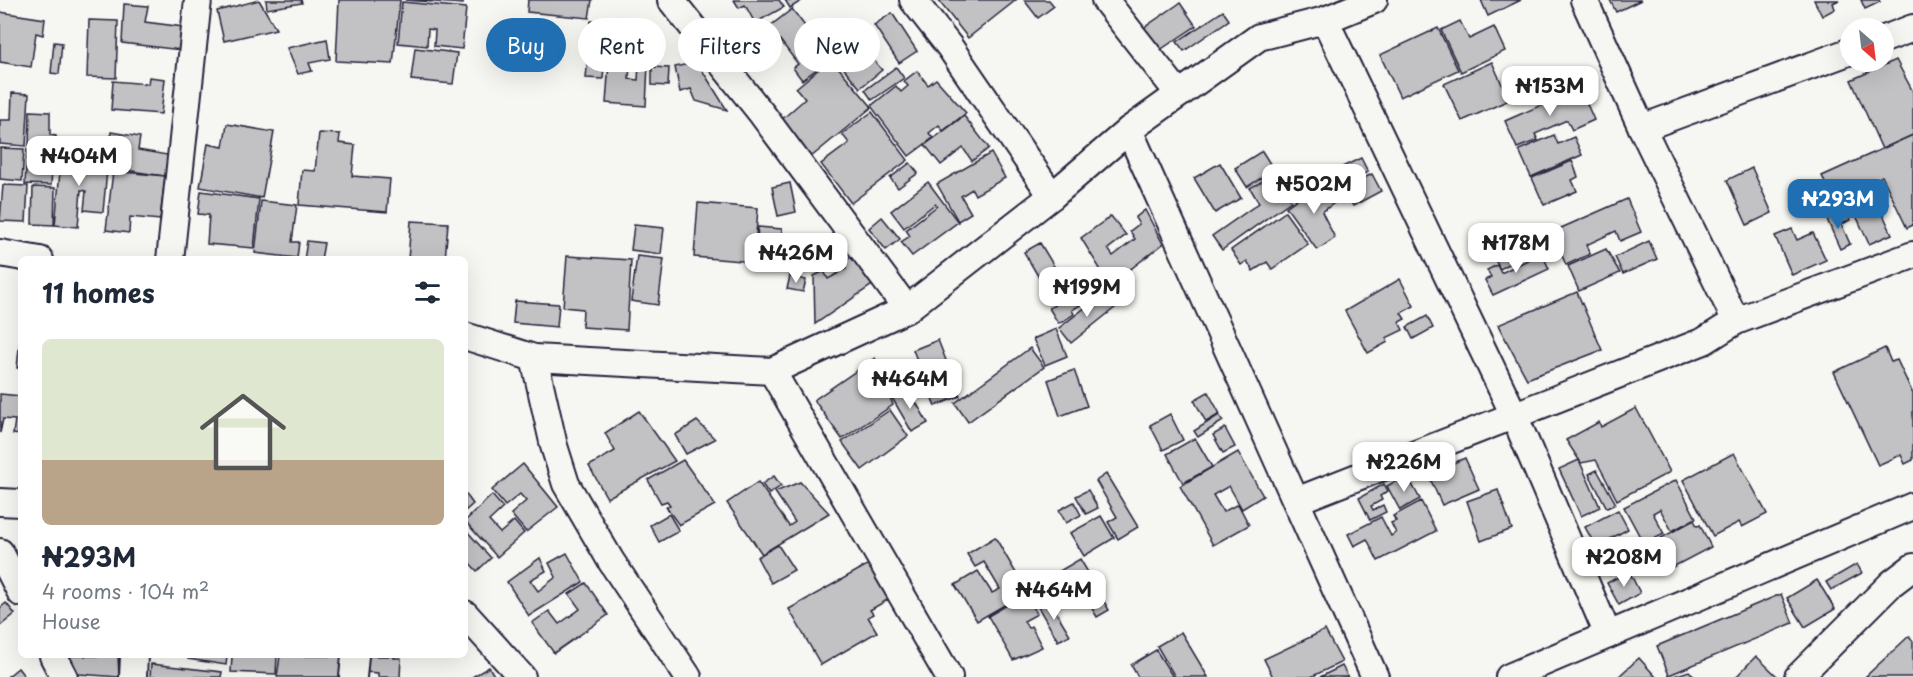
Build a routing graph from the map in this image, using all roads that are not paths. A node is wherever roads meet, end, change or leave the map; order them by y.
1 (198, 0) edge
2 (672, 0) edge
3 (913, 0) edge
4 (1105, 0) edge
5 (1374, 0) edge
6 (1584, 0) edge
7 (1325, 20) junction
8 (1913, 28) edge
9 (1894, 35) edge
10 (1840, 55) edge
11 (1179, 94) junction
12 (1642, 128) junction
13 (1129, 130) junction
14 (1052, 196) junction
15 (0, 253) edge
16 (1913, 255) edge
17 (18, 256) edge
18 (170, 256) edge
19 (907, 309) junction
20 (1736, 321) junction
21 (468, 337) edge
22 (534, 358) junction
23 (772, 371) junction
24 (1514, 415) junction
25 (1296, 501) junction
26 (0, 502) edge
27 (18, 503) edge
28 (1913, 506) edge
29 (0, 552) edge
30 (1913, 567) edge
31 (18, 587) edge
32 (468, 617) edge
33 (1608, 635) junction
34 (54, 658) edge
35 (134, 658) edge
36 (355, 658) edge
37 (64, 677) edge
38 (133, 677) edge
39 (353, 677) edge
40 (522, 677) edge
41 (688, 677) edge
42 (949, 677) edge
43 (1375, 677) edge
44 (1509, 677) edge
45 (1798, 677) edge

1 - 18 street
2 - 19 street
3 - 14 street
4 - 11 street
5 - 7 street
6 - 12 street
7 - 11 street
7 - 24 street
8 - 9 street
10 - 12 street
11 - 13 street
12 - 20 street
13 - 14 street
13 - 25 street
14 - 19 street
15 - 17 street
16 - 20 street
19 - 23 street
20 - 24 street
21 - 22 street
22 - 23 street
22 - 41 street
23 - 42 street
24 - 25 street
24 - 33 street
25 - 43 street
26 - 27 street
28 - 33 street
29 - 31 street
30 - 45 street
32 - 40 street
33 - 44 street
34 - 37 street
35 - 38 street
36 - 39 street

